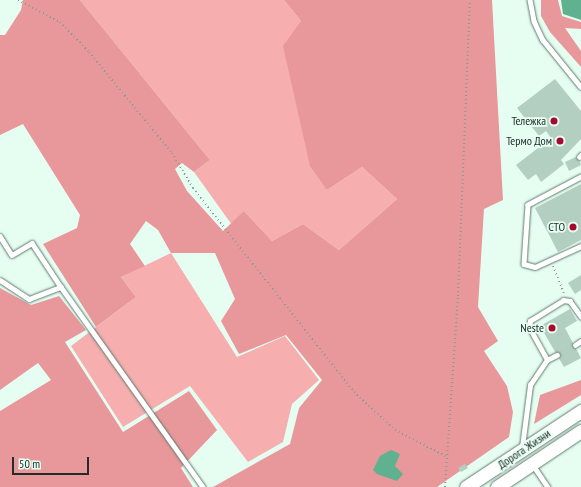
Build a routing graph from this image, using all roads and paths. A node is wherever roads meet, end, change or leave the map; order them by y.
1 (18, 0) edge
2 (470, 0) edge
3 (530, 0) edge
4 (581, 88) edge
5 (581, 177) edge
6 (0, 236) edge
7 (581, 246) edge
8 (551, 261) junction
9 (0, 280) edge
10 (61, 287) junction
11 (567, 300) junction
12 (581, 316) edge
13 (581, 340) edge
14 (574, 345) dead end
15 (557, 355) dead end
16 (547, 360) junction
17 (581, 411) edge
18 (581, 431) edge
19 (522, 451) junction
20 (447, 457) junction
21 (532, 464) junction
22 (203, 487) edge
23 (445, 487) edge
24 (466, 487) edge
25 (497, 487) edge
26 (548, 487) edge

1 - 20 path
2 - 20 path
3 - 4 lane
5 - 8 lane
6 - 10 lane
7 - 8 lane
8 - 11 path
9 - 10 lane
10 - 22 lane
11 - 12 lane
11 - 16 lane
13 - 14 lane
15 - 16 lane
16 - 19 lane
17 - 19 main road, Дорога Жизни
18 - 21 main road, Дорога Жизни
19 - 24 main road, Дорога Жизни
20 - 23 path
21 - 25 main road, Дорога Жизни
21 - 26 lane

